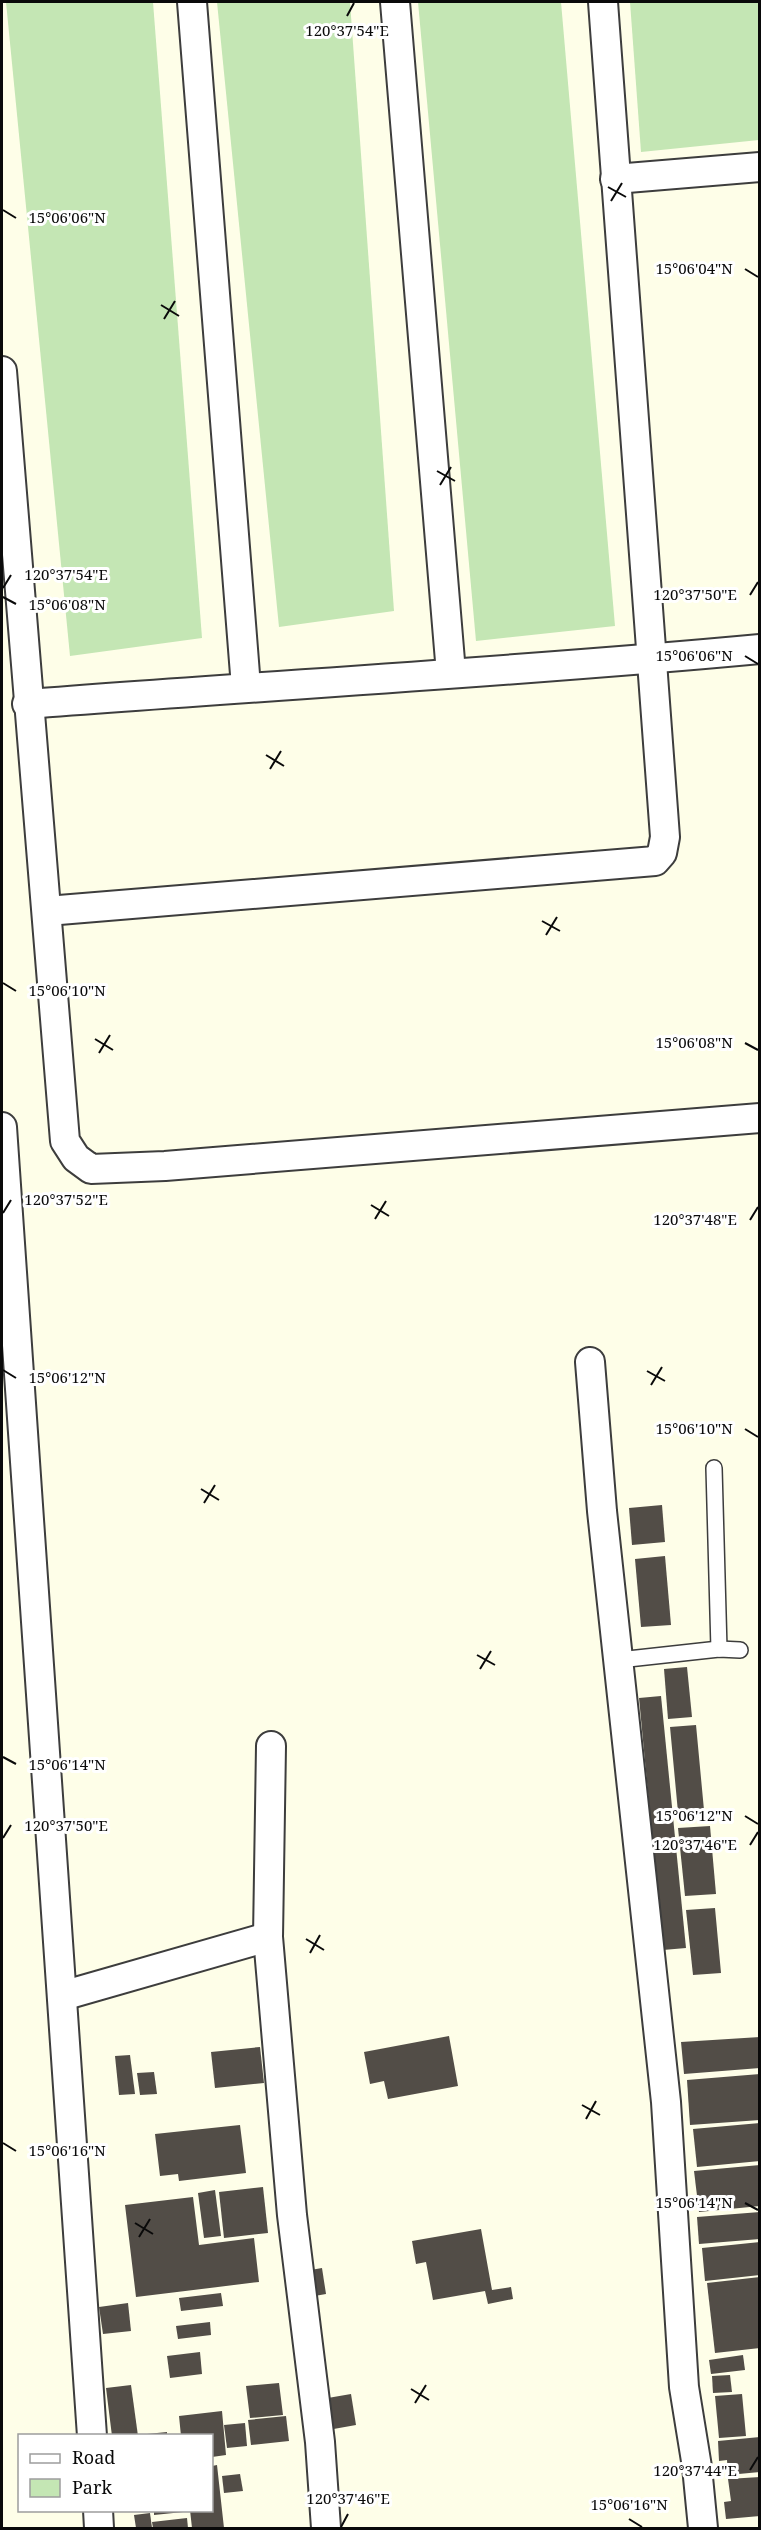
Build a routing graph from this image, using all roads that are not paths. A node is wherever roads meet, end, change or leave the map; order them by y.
1 (192, 2) edge
2 (395, 2) edge
3 (603, 2) edge
4 (759, 167) edge
5 (615, 179) junction
6 (2, 371) edge
7 (759, 649) edge
8 (652, 659) junction
9 (451, 673) junction
10 (246, 687) junction
11 (27, 704) junction
12 (47, 911) junction
13 (759, 1118) edge
14 (2, 1127) edge
15 (8, 1315) edge
16 (590, 1362) dead end
17 (714, 1468) dead end
18 (719, 1649) junction
19 (740, 1650) dead end
20 (619, 1660) junction
21 (271, 1746) dead end
22 (268, 1937) junction
23 (62, 1996) junction
24 (92, 2434) edge
25 (98, 2512) edge
26 (99, 2529) edge
27 (326, 2529) edge
28 (703, 2529) edge

1 - 10 street
2 - 9 street
3 - 5 street
4 - 5 street
5 - 8 street
6 - 11 street
7 - 8 street
8 - 9 street
8 - 12 street
9 - 10 street
10 - 11 street
11 - 12 street
12 - 13 street
14 - 15 street
15 - 23 street
16 - 20 street
17 - 18 lane
18 - 19 lane
18 - 20 lane
20 - 28 street
21 - 22 street
22 - 23 street
22 - 27 street
23 - 24 street
25 - 26 street

